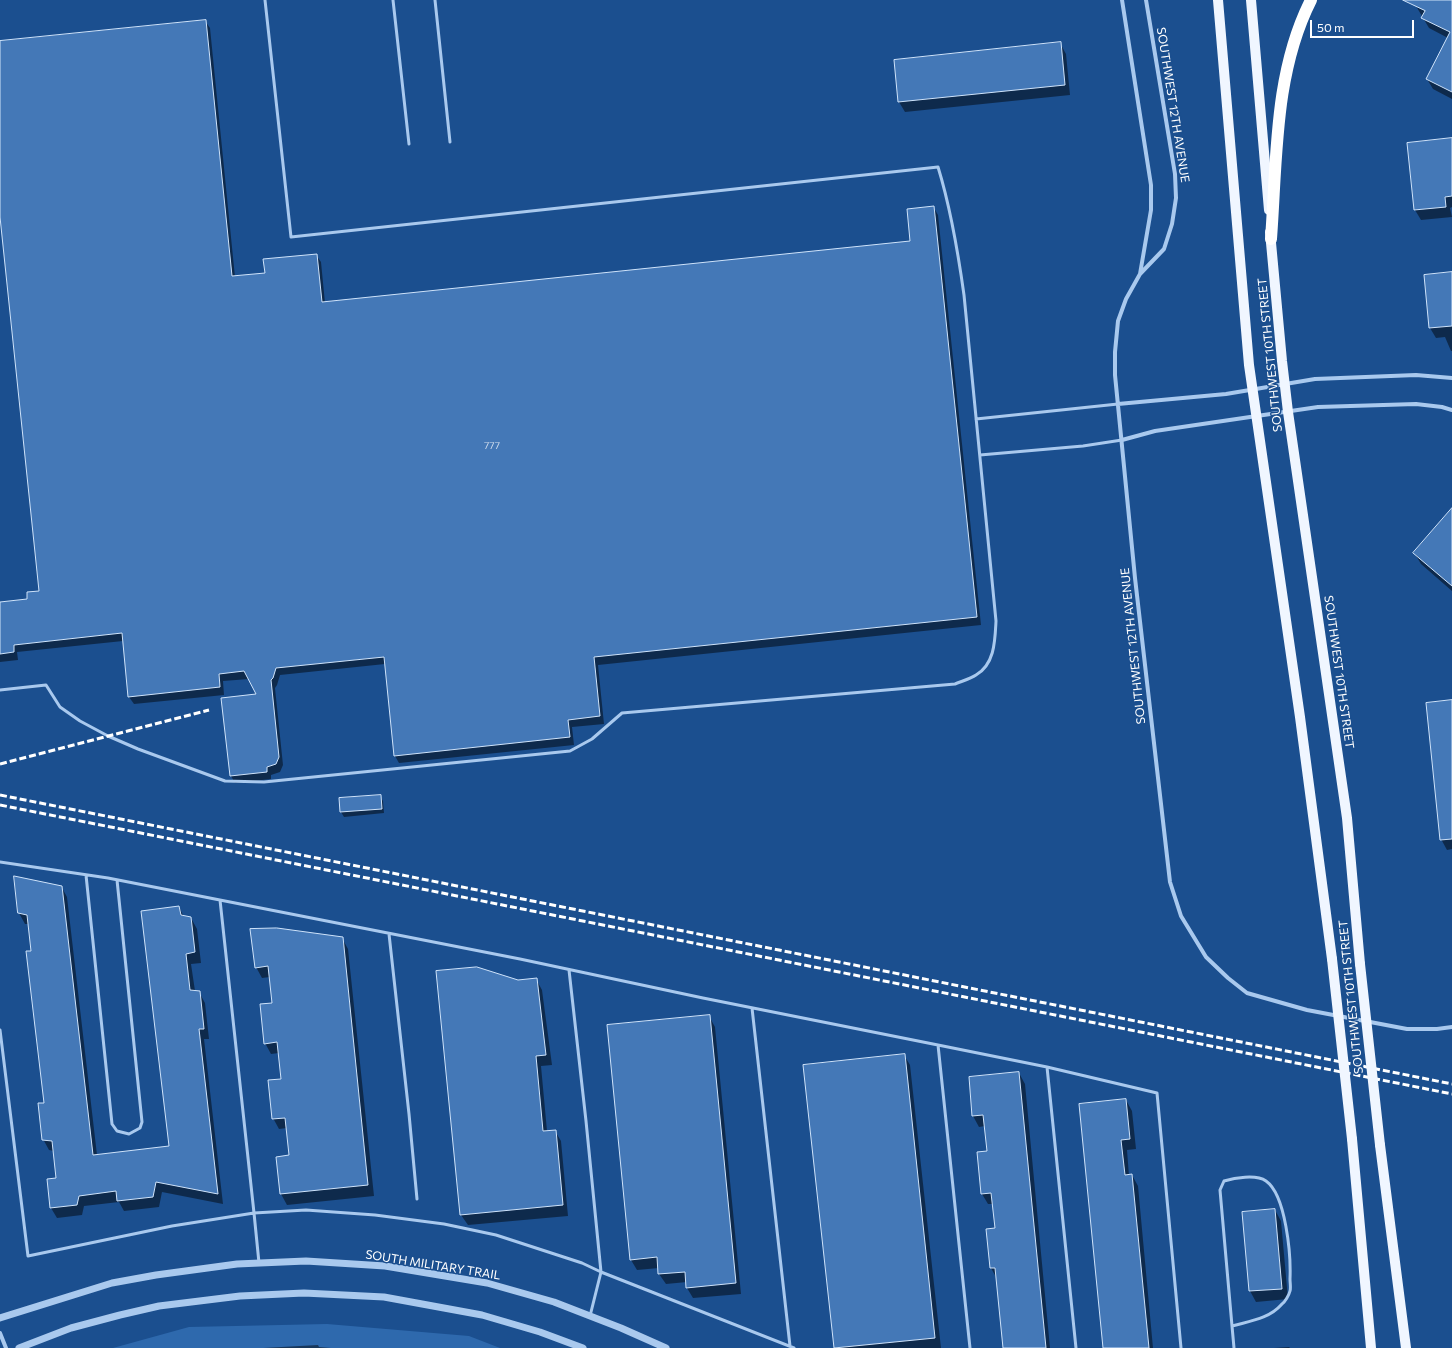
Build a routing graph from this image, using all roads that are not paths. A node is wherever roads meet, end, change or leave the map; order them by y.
1 (265, 0) edge
2 (393, 0) edge
3 (435, 0) edge
4 (1122, 0) edge
5 (1146, 0) edge
6 (1218, 0) edge
7 (1251, 0) edge
8 (1312, 0) edge
9 (450, 142) dead end
10 (409, 144) dead end
11 (1271, 239) junction
12 (1140, 274) junction
13 (1452, 378) edge
14 (1285, 384) junction
15 (1253, 390) junction
16 (1118, 404) junction
17 (1452, 410) edge
18 (1288, 412) junction
19 (1257, 416) junction
20 (976, 418) junction
21 (1122, 440) junction
22 (980, 455) junction
23 (0, 690) edge
24 (0, 862) edge
25 (86, 875) junction
26 (117, 880) junction
27 (220, 900) junction
28 (389, 934) junction
29 (569, 970) junction
30 (752, 1008) junction
31 (1452, 1027) edge
32 (0, 1030) edge
33 (938, 1045) junction
34 (1048, 1067) junction
35 (2, 1068) edge
36 (417, 1199) dead end
37 (254, 1213) junction
38 (260, 1263) junction
39 (601, 1272) junction
40 (590, 1316) junction
41 (0, 1318) edge
42 (1232, 1326) junction
43 (0, 1333) edge
44 (790, 1346) junction
45 (6, 1348) edge
46 (19, 1348) edge
47 (583, 1348) edge
48 (666, 1348) edge
49 (794, 1348) edge
50 (970, 1348) edge
51 (1076, 1348) edge
52 (1181, 1348) edge
53 (1234, 1348) edge
54 (1371, 1348) edge
55 (1406, 1348) edge

1 - 20 lane
2 - 10 lane
3 - 9 lane
4 - 12 street, SOUTHWEST 12TH AVENUE
5 - 12 street, SOUTHWEST 12TH AVENUE
6 - 15 main road, SOUTHWEST 10TH STREET
7 - 11 main road, SOUTHWEST 10TH STREET
8 - 11 highway
11 - 14 main road, SOUTHWEST 10TH STREET
12 - 16 street, SOUTHWEST 12TH AVENUE
13 - 14 street
14 - 15 street
14 - 18 main road, SOUTHWEST 10TH STREET
15 - 16 street
15 - 19 main road, SOUTHWEST 10TH STREET
16 - 20 lane
16 - 21 street, SOUTHWEST 12TH AVENUE
17 - 18 street
18 - 19 street
18 - 55 main road, SOUTHWEST 10TH STREET, bridge
19 - 21 street
19 - 54 main road, SOUTHWEST 10TH STREET, bridge
20 - 22 lane
21 - 22 lane
21 - 31 street, SOUTHWEST 12TH AVENUE
22 - 23 lane
24 - 25 lane
25 - 26 lane
25 - 26 lane
26 - 27 lane
27 - 28 lane
27 - 37 lane
28 - 29 lane
28 - 36 lane
29 - 30 lane
29 - 39 lane
30 - 33 lane
30 - 44 lane
32 - 35 lane
33 - 34 lane
33 - 50 lane
34 - 51 lane
34 - 52 lane
35 - 37 lane
37 - 38 lane
37 - 39 lane
38 - 40 street, SOUTH MILITARY TRAIL
38 - 41 street, SOUTH MILITARY TRAIL
39 - 40 lane
39 - 44 lane
40 - 48 street, SOUTH MILITARY TRAIL
42 - 42 lane
42 - 53 lane
43 - 45 street
44 - 49 lane
46 - 47 street

